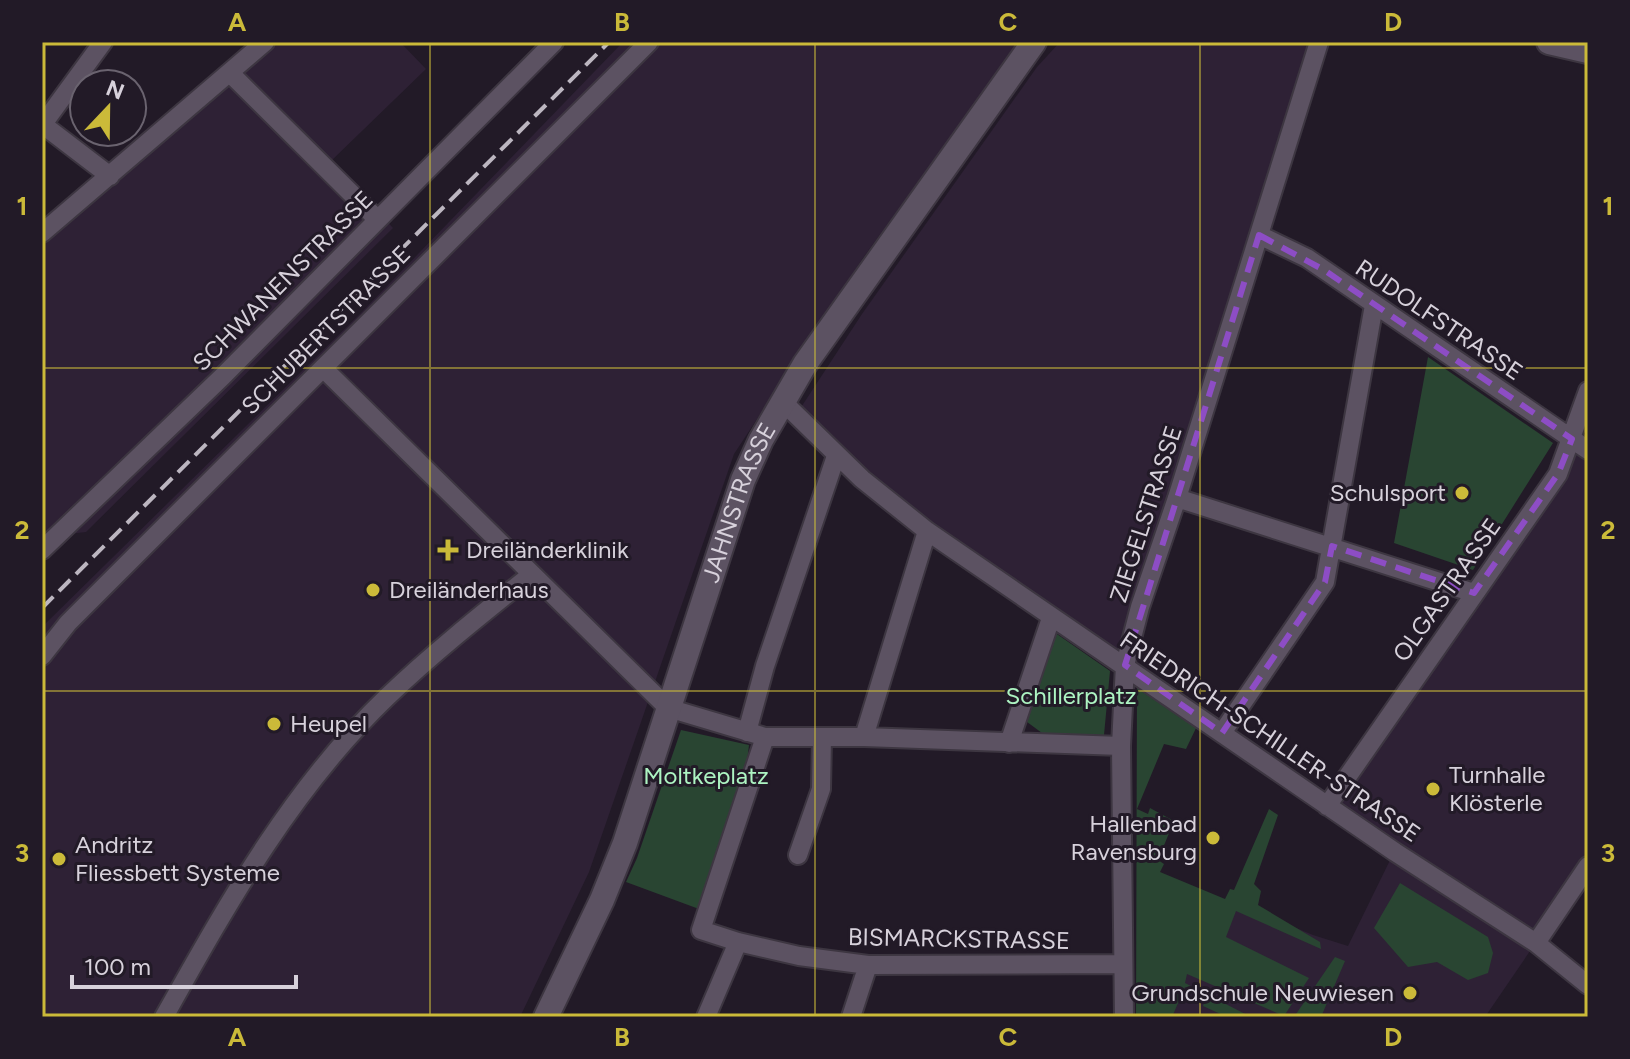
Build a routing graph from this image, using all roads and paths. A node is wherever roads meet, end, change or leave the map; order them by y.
1 (103, 42) edge
2 (265, 42) edge
3 (554, 42) edge
4 (649, 42) edge
5 (1034, 42) edge
6 (1319, 42) edge
7 (1549, 42) edge
8 (1588, 51) edge
9 (230, 73) junction
10 (42, 124) edge
11 (110, 176) junction
12 (377, 219) junction
13 (42, 233) edge
14 (1259, 235) junction
15 (1374, 305) junction
16 (323, 368) junction
17 (1588, 391) edge
18 (782, 401) junction
19 (1572, 439) junction
20 (1588, 450) edge
21 (836, 456) junction
22 (1177, 498) junction
23 (927, 531) junction
24 (1332, 546) junction
25 (42, 550) edge
26 (532, 574) junction
27 (1474, 593) junction
28 (1051, 618) junction
29 (42, 656) edge
30 (1125, 665) junction
31 (668, 708) junction
32 (1222, 733) junction
33 (756, 734) junction
34 (864, 737) junction
35 (822, 738) junction
36 (1009, 743) junction
37 (1121, 746) junction
38 (1327, 806) junction
39 (798, 855) dead end
40 (1588, 866) edge
41 (738, 942) junction
42 (1536, 943) junction
43 (1123, 964) junction
44 (868, 965) junction
45 (1588, 985) edge
46 (164, 1017) edge
47 (546, 1017) edge
48 (706, 1017) edge
49 (851, 1017) edge
50 (1124, 1017) edge

1 - 10 street
2 - 9 street
3 - 12 street, SCHWANENSTRASSE
4 - 16 street, SCHUBERTSTRASSE
5 - 18 main road, JAHNSTRASSE
6 - 14 street, ZIEGELSTRASSE
7 - 8 main road
9 - 11 street
9 - 12 street
10 - 11 street
11 - 13 street
12 - 25 street, SCHWANENSTRASSE
14 - 15 street, RUDOLFSTRASSE
14 - 22 street, ZIEGELSTRASSE
15 - 19 street, RUDOLFSTRASSE
15 - 24 street
16 - 26 street
16 - 29 street, SCHUBERTSTRASSE
17 - 19 street, OLGASTRASSE
18 - 21 street, FRIEDRICH-SCHILLER-STRASSE
18 - 31 main road, JAHNSTRASSE
19 - 20 street, RUDOLFSTRASSE
19 - 27 street, OLGASTRASSE
21 - 23 street, FRIEDRICH-SCHILLER-STRASSE
21 - 33 street
22 - 24 street
22 - 30 street, ZIEGELSTRASSE
23 - 28 street, FRIEDRICH-SCHILLER-STRASSE
23 - 34 street
24 - 27 street
24 - 32 street
26 - 31 street
26 - 46 street
27 - 38 street, OLGASTRASSE
28 - 30 street, FRIEDRICH-SCHILLER-STRASSE
28 - 36 street
30 - 32 street, FRIEDRICH-SCHILLER-STRASSE
30 - 37 street, ZIEGELSTRASSE
31 - 33 street
31 - 47 main road, JAHNSTRASSE
32 - 38 street, FRIEDRICH-SCHILLER-STRASSE
33 - 35 street
33 - 41 street, BISMARCKSTRASSE
34 - 35 street
34 - 36 street
35 - 39 street
36 - 37 street
37 - 43 street, ZIEGELSTRASSE
38 - 42 street, FRIEDRICH-SCHILLER-STRASSE
40 - 42 street
41 - 44 street, BISMARCKSTRASSE
41 - 48 street
42 - 45 street, FRIEDRICH-SCHILLER-STRASSE
43 - 44 street, BISMARCKSTRASSE
43 - 50 street, ZIEGELSTRASSE
44 - 49 street

